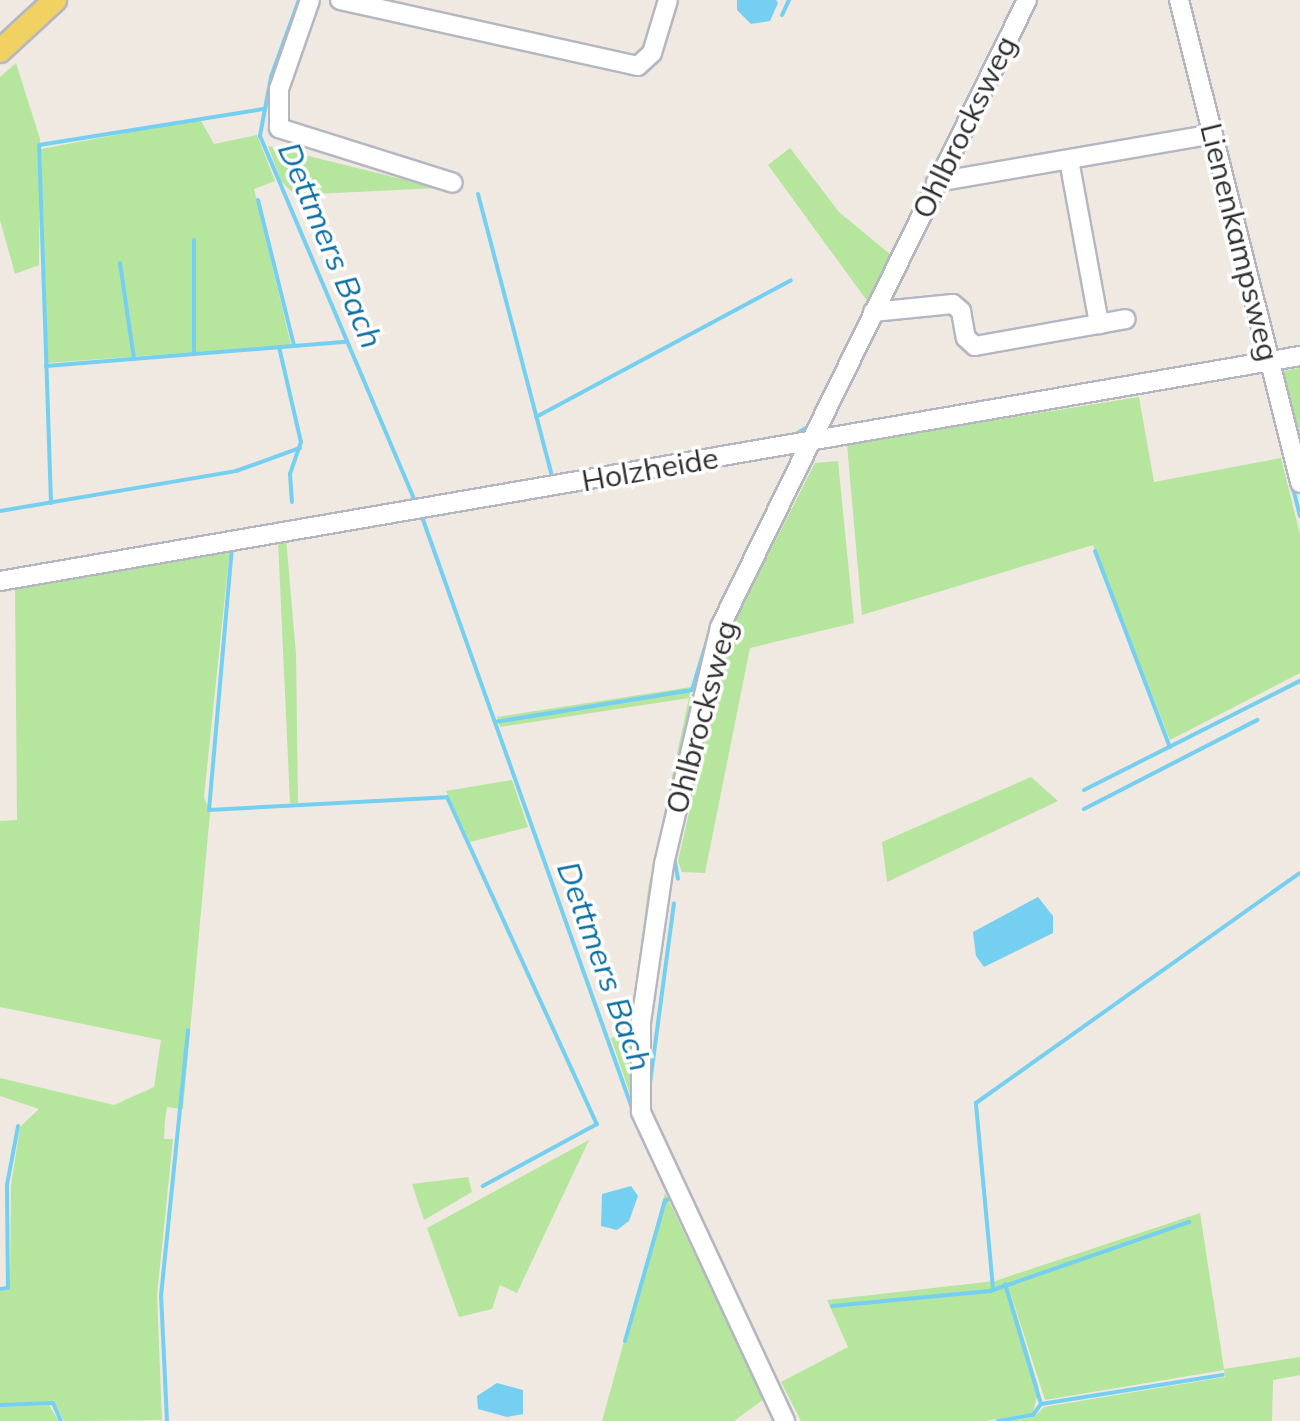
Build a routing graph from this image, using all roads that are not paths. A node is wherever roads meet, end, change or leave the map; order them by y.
1 (55, 0) edge
2 (310, 0) edge
3 (340, 0) edge
4 (668, 0) edge
5 (1027, 0) edge
6 (1179, 0) edge
7 (0, 51) edge
8 (1213, 134) junction
9 (1069, 160) junction
10 (936, 182) junction
11 (453, 183) dead end
12 (873, 312) junction
13 (1126, 319) dead end
14 (1099, 324) junction
15 (1300, 356) edge
16 (1269, 361) junction
17 (811, 441) junction
18 (1300, 483) edge
19 (0, 581) edge
20 (785, 1421) edge

1 - 7 main road
2 - 11 street
3 - 4 street
5 - 10 street, Ohlbrocksweg
6 - 8 street, Lienenkampsweg
8 - 9 street
8 - 16 street, Lienenkampsweg
9 - 10 street
9 - 14 street
10 - 12 street, Ohlbrocksweg
12 - 14 street
12 - 17 street, Ohlbrocksweg
13 - 14 street
15 - 16 street, Holzheide
16 - 17 street, Holzheide
16 - 18 street, Lienenkampsweg
17 - 19 street, Holzheide
17 - 20 street, Ohlbrocksweg

